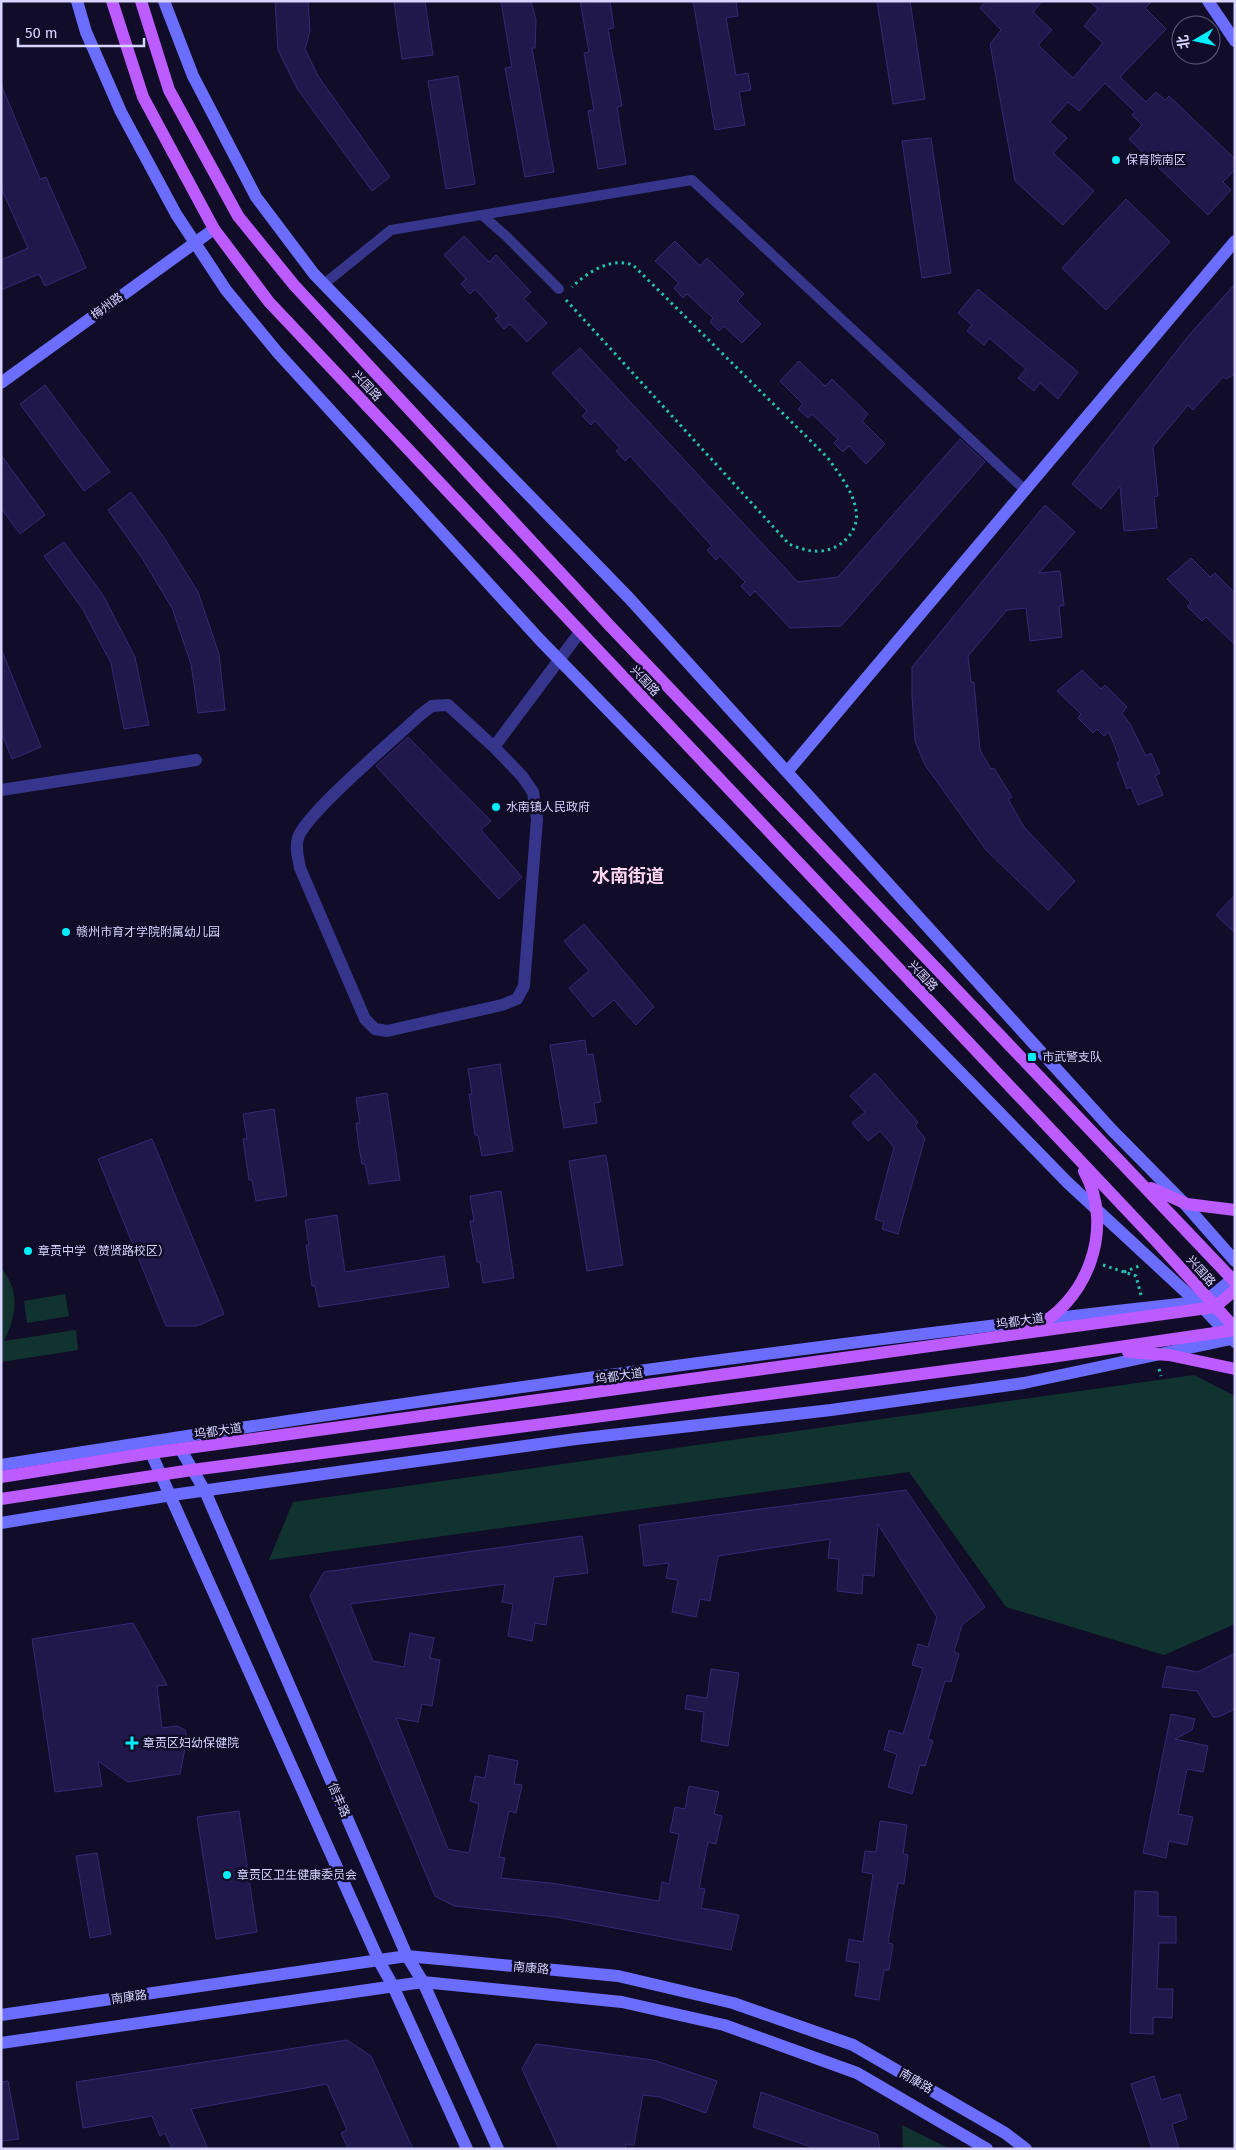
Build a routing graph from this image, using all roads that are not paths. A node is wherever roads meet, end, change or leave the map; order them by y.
1 (76, 1) edge
2 (112, 1) edge
3 (164, 1) edge
4 (1208, 1) edge
5 (143, 4) edge
6 (1235, 41) edge
7 (482, 215) junction
8 (214, 229) junction
9 (1235, 241) edge
10 (194, 243) junction
11 (324, 284) junction
12 (561, 293) road end
13 (1, 384) edge
14 (1025, 490) junction
15 (580, 632) junction
16 (559, 660) junction
17 (494, 746) junction
18 (196, 760) dead end
19 (787, 772) junction
20 (1, 790) edge
21 (1077, 1160) junction
22 (1140, 1181) junction
23 (1183, 1202) junction
24 (1096, 1207) junction
25 (1235, 1210) edge
26 (1235, 1261) edge
27 (1234, 1282) edge
28 (1206, 1304) junction
29 (1050, 1318) junction
30 (1233, 1335) edge
31 (1014, 1336) junction
32 (1161, 1354) junction
33 (1050, 1356) junction
34 (1235, 1369) edge
35 (181, 1450) junction
36 (151, 1454) junction
37 (1, 1465) edge
38 (192, 1470) junction
39 (162, 1474) junction
40 (1, 1477) edge
41 (205, 1490) junction
42 (172, 1495) junction
43 (1, 1500) edge
44 (1, 1523) edge
45 (407, 1956) junction
46 (379, 1961) junction
47 (423, 1982) junction
48 (393, 1986) junction
49 (1, 2016) edge
50 (1, 2043) edge
51 (467, 2149) edge
52 (498, 2149) edge
53 (987, 2149) edge
54 (1026, 2149) edge

1 - 10 street
2 - 8 main road, 兴国路
3 - 11 street
4 - 6 street
5 - 22 main road, 兴国路
7 - 11 lane
7 - 12 lane
7 - 14 lane
8 - 10 street, 梅州路
8 - 15 main road, 兴国路
9 - 14 street
10 - 13 street, 梅州路
10 - 16 street
11 - 19 street
14 - 19 street
15 - 16 street
15 - 21 main road, 兴国路
16 - 17 street
16 - 24 street
17 - 17 street
18 - 20 street
19 - 23 street
21 - 24 main road
21 - 28 main road, 兴国路
22 - 23 main road
22 - 27 main road, 兴国路
23 - 25 main road
23 - 26 street
24 - 28 street
24 - 29 main road
27 - 28 main road
28 - 29 street
28 - 30 main road, 兴国路
28 - 31 main road, 坞都大道
29 - 31 main road
29 - 37 street
30 - 32 street
30 - 33 main road
31 - 35 main road, 坞都大道
32 - 33 main road
32 - 34 main road
32 - 41 street
33 - 38 main road
35 - 36 main road, 坞都大道
35 - 38 street, 信丰路
36 - 39 street
36 - 40 main road, 坞都大道
38 - 39 main road
38 - 41 street, 信丰路
39 - 42 street
39 - 43 main road
41 - 42 street
41 - 45 street, 信丰路
42 - 44 street
42 - 46 street
45 - 46 street, 南康路
45 - 47 street, 信丰路
45 - 54 street, 南康路
46 - 48 street
46 - 49 street, 南康路
47 - 48 street, 南康路
47 - 52 street, 信丰路
47 - 53 street, 南康路
48 - 50 street, 南康路
48 - 51 street

